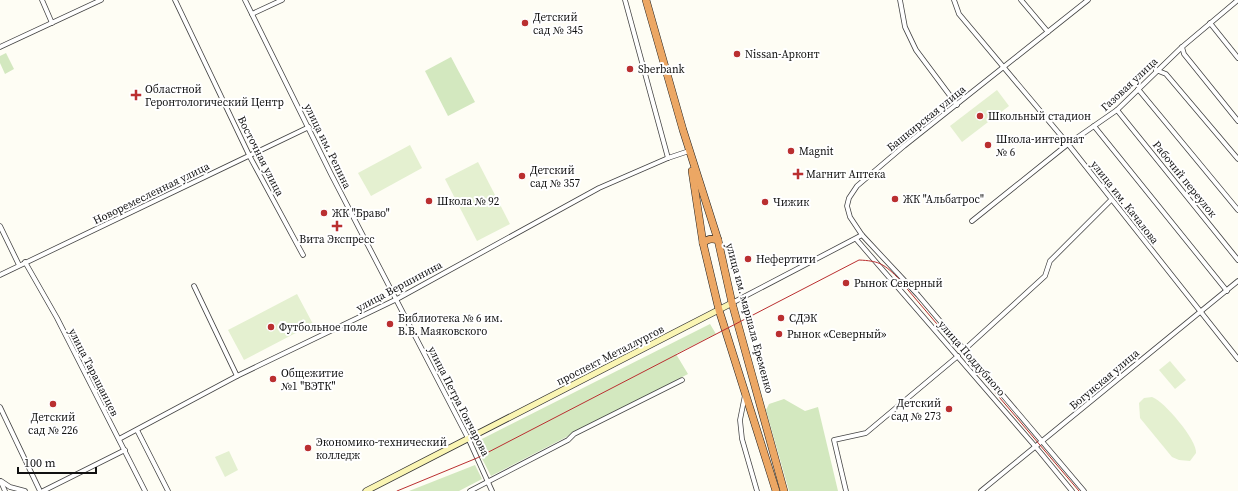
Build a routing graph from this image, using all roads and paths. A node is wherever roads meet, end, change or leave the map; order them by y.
1 (42, 0) edge
2 (101, 0) edge
3 (175, 0) edge
4 (245, 0) edge
5 (282, 0) edge
6 (625, 0) edge
7 (646, 0) edge
8 (900, 0) edge
9 (954, 0) edge
10 (1021, 0) edge
11 (1088, 0) edge
12 (1238, 0) edge
13 (252, 14) junction
14 (1210, 22) junction
15 (52, 23) junction
16 (1048, 32) junction
17 (0, 47) edge
18 (1182, 47) junction
19 (1238, 58) edge
20 (1004, 68) junction
21 (1156, 70) junction
22 (1138, 89) junction
23 (957, 104) junction
24 (1117, 110) junction
25 (1238, 121) edge
26 (1094, 126) junction
27 (309, 127) junction
28 (1068, 144) junction
29 (689, 151) junction
30 (250, 157) junction
31 (668, 158) junction
32 (1238, 159) edge
33 (1111, 200) junction
34 (1238, 210) edge
35 (972, 221) dead end
36 (0, 226) edge
37 (862, 235) junction
38 (856, 239) junction
39 (718, 240) junction
40 (703, 243) junction
41 (302, 255) dead end
42 (1238, 260) edge
43 (25, 262) junction
44 (19, 266) junction
45 (895, 271) joint
46 (0, 275) edge
47 (1238, 281) edge
48 (194, 286) dead end
49 (1227, 291) junction
50 (397, 299) junction
51 (732, 303) junction
52 (719, 310) junction
53 (1199, 312) junction
54 (964, 350) junction
55 (958, 356) junction
56 (1238, 358) edge
57 (237, 376) junction
58 (682, 380) dead end
59 (758, 392) junction
60 (745, 395) junction
61 (0, 407) edge
62 (137, 430) junction
63 (119, 439) junction
64 (469, 440) junction
65 (1043, 441) junction
66 (1036, 447) junction
67 (125, 450) junction
68 (0, 480) edge
69 (488, 482) junction
70 (5, 491) edge
71 (25, 491) edge
72 (40, 491) edge
73 (43, 491) edge
74 (145, 491) edge
75 (168, 491) edge
76 (366, 491) edge
77 (470, 491) edge
78 (492, 491) edge
79 (757, 491) edge
80 (776, 491) edge
81 (784, 491) edge
82 (846, 491) edge
83 (981, 491) edge
84 (1072, 491) edge
85 (1084, 491) edge

1 - 15 street
2 - 15 street
3 - 30 street, Восточная улица
4 - 13 street, улица им. Репина
5 - 13 street
6 - 31 street
7 - 29 highway, улица им. маршала Еременко
8 - 23 street
9 - 20 street, улица им. Качалова
10 - 16 street
11 - 16 street, Башкирская улица
12 - 14 street, Газовая улица
13 - 27 street, улица им. Репина
14 - 18 street, Газовая улица
14 - 19 street
15 - 17 street
16 - 20 street, Башкирская улица
18 - 21 street, Газовая улица
18 - 25 street
20 - 23 street, Башкирская улица
20 - 28 street, улица им. Качалова
21 - 22 street, Газовая улица
21 - 32 street
22 - 24 street, Газовая улица
22 - 34 street
23 - 37 street, Башкирская улица
24 - 26 street, Газовая улица
24 - 42 street, Рабочий переулок
26 - 28 street, Газовая улица
26 - 49 street
27 - 30 street, Новоремесленная улица
27 - 50 street, улица им. Репина
28 - 33 street, улица им. Качалова
28 - 35 street, Газовая улица
29 - 31 street, улица Вершинина
29 - 39 highway, улица им. маршала Еременко
29 - 40 highway, улица им. маршала Еременко
30 - 41 street, Восточная улица
30 - 43 street, Новоремесленная улица
31 - 50 street, улица Вершинина
33 - 53 street, улица им. Качалова
33 - 54 street
36 - 44 street
37 - 38 street, проспект Металлургов
37 - 45 street, Башкирская улица
38 - 51 street, проспект Металлургов
38 - 55 street, улица Поддубного
39 - 40 highway
39 - 51 highway, улица им. маршала Еременко
40 - 52 highway, улица им. маршала Еременко
43 - 44 street, Новоремесленная улица
43 - 63 street, улица Таращанцев
44 - 46 street, Новоремесленная улица
45 - 54 street, улица Поддубного
47 - 49 street, Богунская улица
48 - 57 street
49 - 53 street, Богунская улица
50 - 57 street, улица Вершинина
50 - 64 street, улица Петра Гончарова
51 - 52 main road, проспект Металлургов
51 - 59 highway, улица им. маршала Еременко
52 - 60 highway, улица им. маршала Еременко
52 - 64 main road, проспект Металлургов
53 - 56 street, улица им. Качалова
53 - 65 street, Богунская улица
54 - 65 street, улица Поддубного
55 - 66 street, улица Поддубного
55 - 82 street
57 - 62 street, улица Вершинина
58 - 69 street
59 - 60 highway
59 - 81 highway, улица им. маршала Еременко
60 - 79 street
60 - 80 highway, улица им. маршала Еременко
61 - 72 street
62 - 63 street, улица Вершинина
62 - 75 street
63 - 67 street, улица Таращанцев
64 - 69 street, улица Петра Гончарова
64 - 76 main road, проспект Металлургов
65 - 66 street, Богунская улица
65 - 85 street, улица Поддубного
66 - 83 street, Богунская улица
66 - 84 street, улица Поддубного
67 - 73 street
67 - 74 street, улица Таращанцев
68 - 70 street
68 - 71 street
69 - 77 street
69 - 78 street, улица Петра Гончарова

